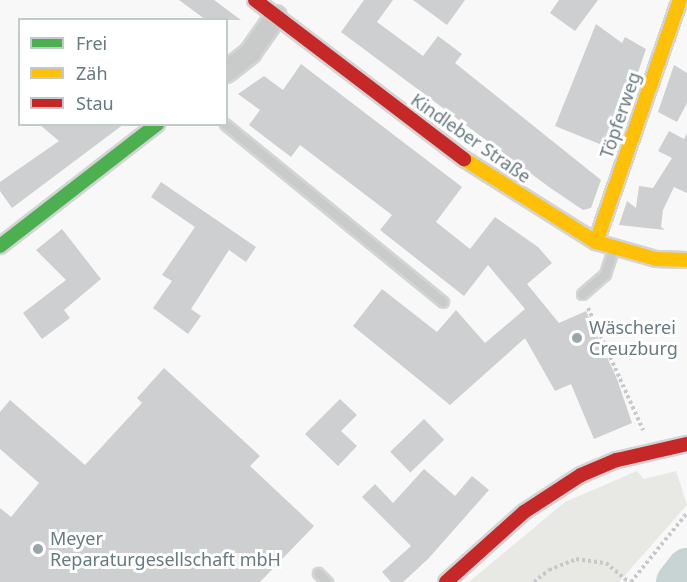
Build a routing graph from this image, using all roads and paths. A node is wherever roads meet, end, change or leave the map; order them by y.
1 (255, 0) edge
2 (680, 0) edge
3 (276, 16) junction
4 (228, 70) edge
5 (155, 126) edge
6 (227, 126) edge
7 (596, 242) junction
8 (1, 243) edge
9 (613, 250) junction
10 (687, 260) edge
11 (582, 294) joint
12 (443, 302) dead end
13 (639, 423) dead end
14 (687, 444) edge
15 (687, 513) edge
16 (318, 573) dead end
17 (327, 582) edge
18 (446, 582) edge
19 (534, 582) edge
20 (630, 582) edge

1 - 3 street, Kindleber Straße
2 - 7 street, Töpferweg
3 - 4 street
3 - 7 street, Kindleber Straße
5 - 8 street
6 - 12 lane
7 - 9 street, Kindleber Straße
9 - 10 street, Kindleber Straße
9 - 11 lane
11 - 13 path
14 - 18 street
15 - 20 path
16 - 17 lane
19 - 20 path

